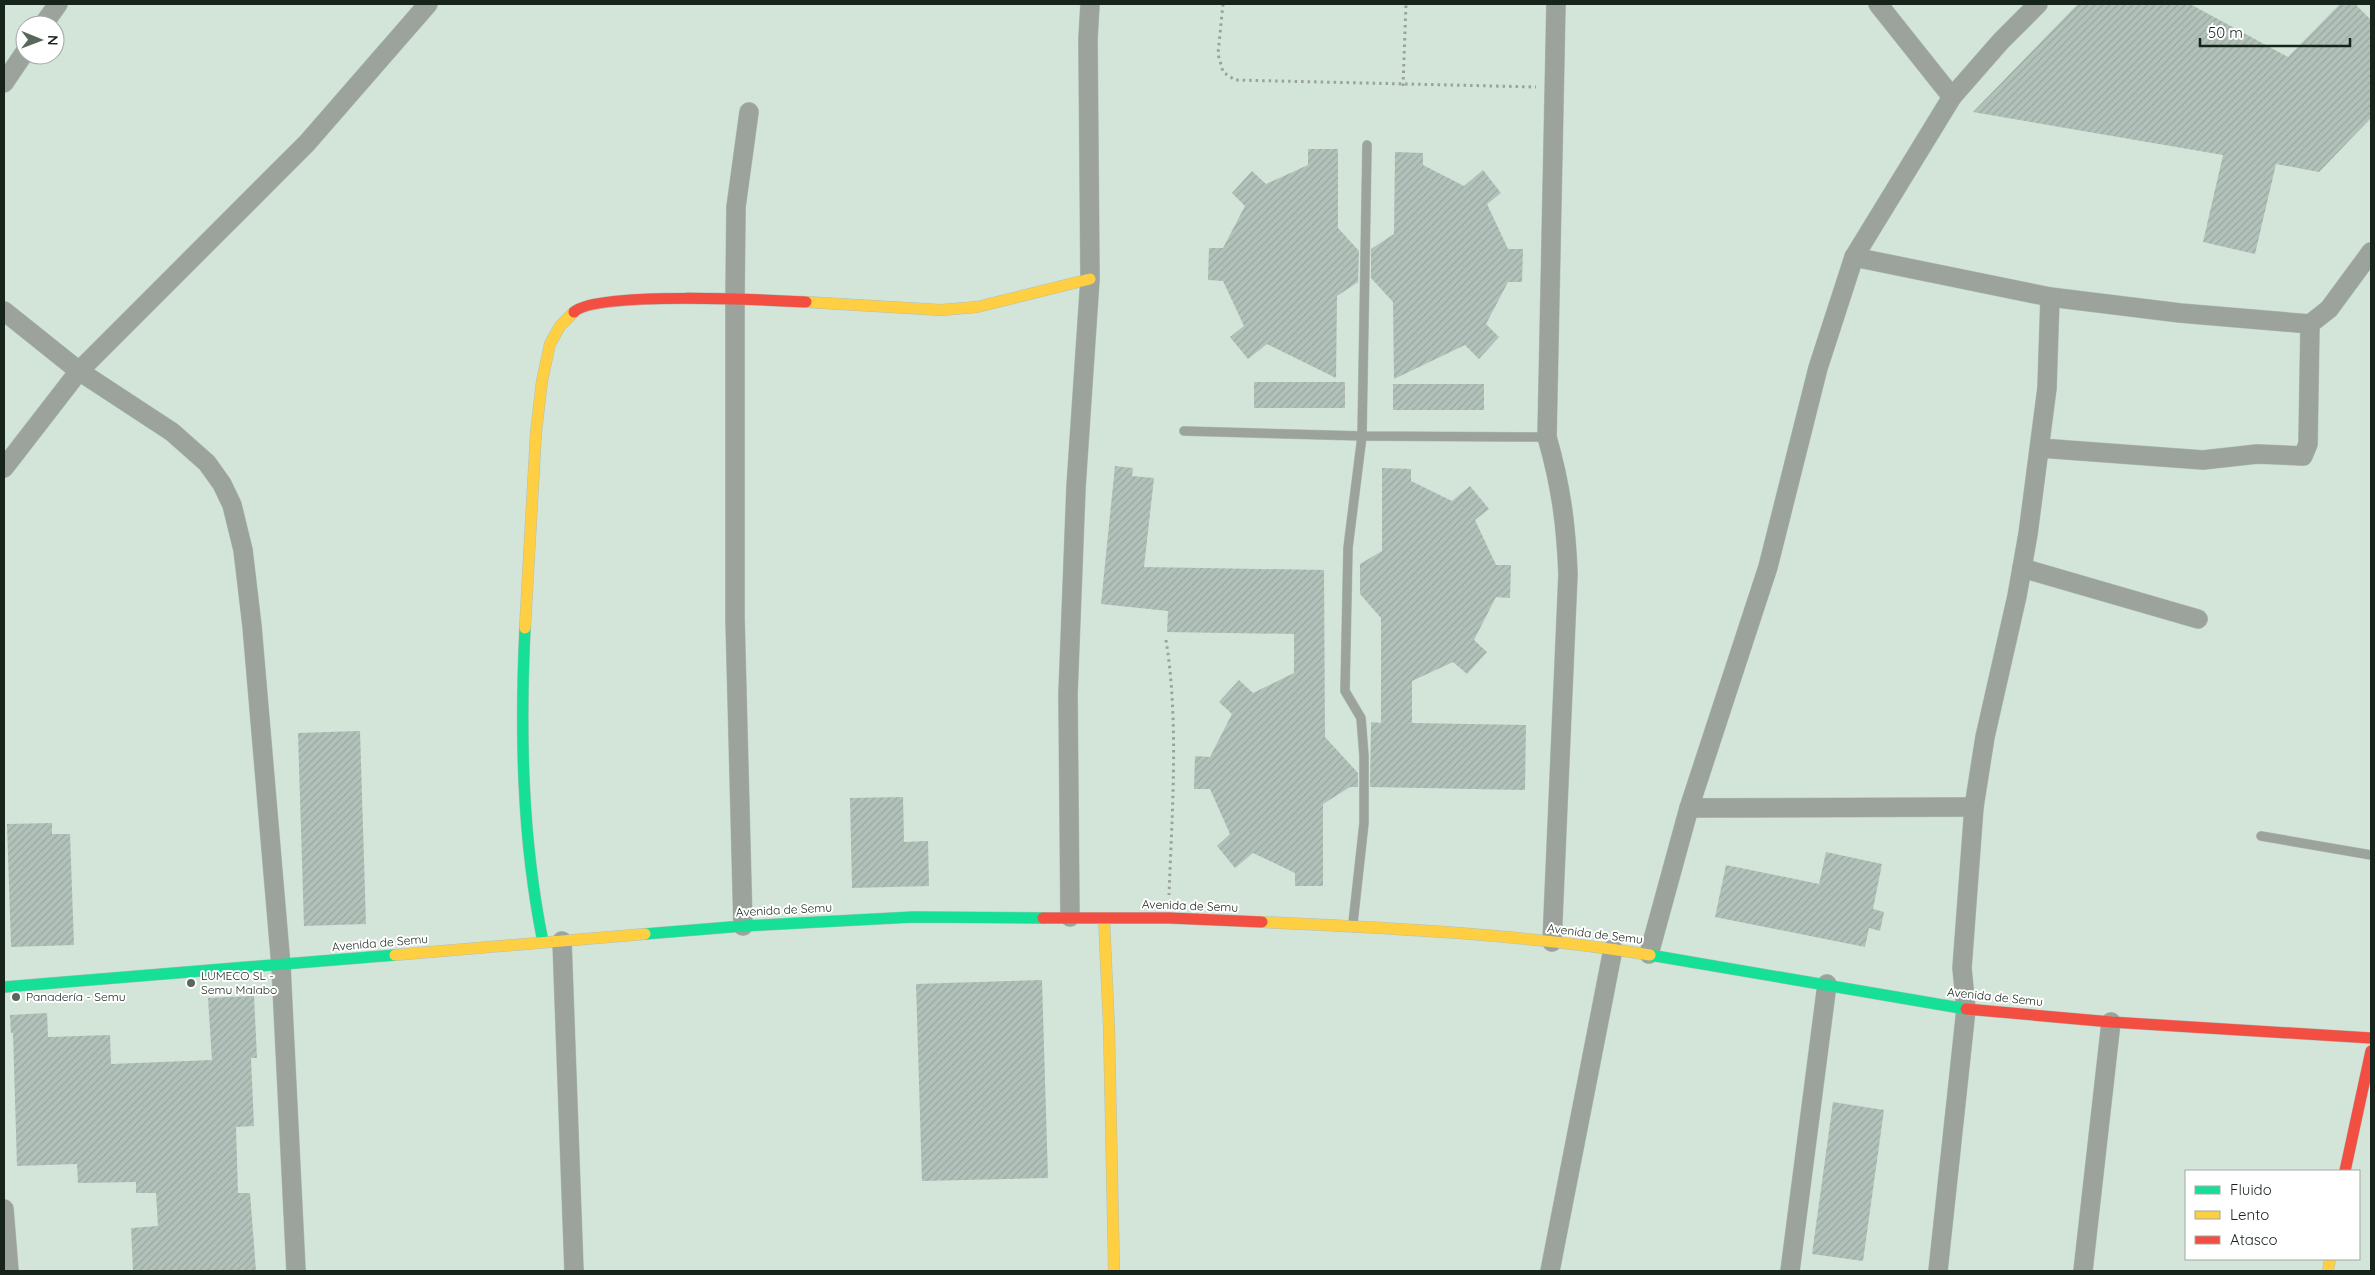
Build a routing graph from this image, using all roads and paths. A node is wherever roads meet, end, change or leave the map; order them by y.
1 (58, 4) edge
2 (1090, 4) edge
3 (1223, 4) edge
4 (1406, 4) edge
5 (1556, 4) edge
6 (1878, 4) edge
7 (2038, 4) edge
8 (417, 7) edge
9 (50, 15) edge
10 (16, 65) edge
11 (4, 83) edge
12 (1403, 86) junction
13 (1554, 87) junction
14 (1952, 98) junction
15 (749, 112) dead end
16 (1367, 145) dead end
17 (2371, 252) edge
18 (1854, 257) junction
19 (1090, 278) junction
20 (2050, 297) junction
21 (735, 298) junction
22 (4, 311) edge
23 (2310, 324) junction
24 (79, 371) junction
25 (1184, 431) dead end
26 (1362, 436) junction
27 (1547, 437) junction
28 (2040, 448) junction
29 (4, 468) edge
30 (2022, 568) junction
31 (2198, 619) dead end
32 (1166, 640) dead end
33 (1974, 807) junction
34 (1689, 808) junction
35 (2261, 836) dead end
36 (2371, 855) edge
37 (1070, 917) junction
38 (1104, 918) junction
39 (1169, 918) junction
40 (744, 926) junction
41 (1353, 926) junction
42 (562, 941) junction
43 (543, 942) junction
44 (1552, 942) junction
45 (1613, 948) junction
46 (1650, 954) junction
47 (281, 966) junction
48 (1827, 984) junction
49 (4, 988) edge
50 (1966, 1009) junction
51 (2111, 1022) junction
52 (2371, 1038) edge
53 (2371, 1050) edge
54 (2345, 1170) edge
55 (4, 1208) edge
56 (9, 1271) edge
57 (296, 1271) edge
58 (574, 1271) edge
59 (1114, 1271) edge
60 (1550, 1271) edge
61 (1790, 1271) edge
62 (1938, 1271) edge
63 (2083, 1271) edge

1 - 9 street
2 - 19 street
3 - 12 path
4 - 12 path
5 - 13 street
6 - 14 street
7 - 14 street
8 - 24 street
10 - 11 street
12 - 13 path
13 - 27 street
14 - 18 street
15 - 21 street
16 - 26 lane
17 - 23 street
18 - 20 street
18 - 34 street
19 - 21 main road
19 - 37 street
20 - 23 street
20 - 28 street
21 - 40 street
21 - 43 main road
22 - 24 street
23 - 28 street
24 - 29 street
24 - 47 street
25 - 26 lane
26 - 27 lane
26 - 41 lane
27 - 44 street
28 - 30 street
30 - 31 street
30 - 33 street
32 - 39 path
33 - 34 street
33 - 50 street
34 - 46 street
35 - 36 lane
37 - 38 main road, Avenida de Semu
37 - 40 main road, Avenida de Semu
38 - 39 main road, Avenida de Semu
38 - 59 main road
39 - 41 main road, Avenida de Semu
40 - 42 main road, Avenida de Semu
41 - 44 main road, Avenida de Semu
42 - 43 main road, Avenida de Semu
42 - 58 street
43 - 47 main road, Avenida de Semu
44 - 45 main road, Avenida de Semu
45 - 46 main road, Avenida de Semu
45 - 60 street
46 - 48 main road, Avenida de Semu
47 - 49 main road, Avenida de Semu
47 - 57 street
48 - 50 main road, Avenida de Semu
48 - 61 street
50 - 51 main road, Avenida de Semu
50 - 62 street
51 - 52 main road, Avenida de Semu
51 - 63 street
53 - 54 main road
55 - 56 street

